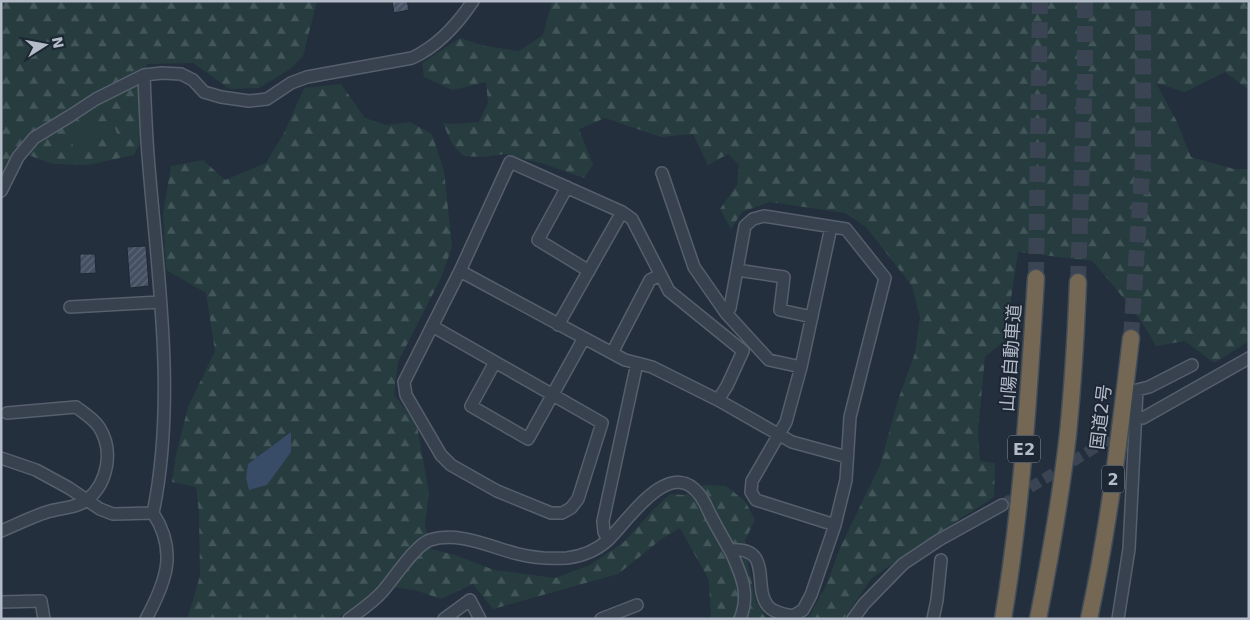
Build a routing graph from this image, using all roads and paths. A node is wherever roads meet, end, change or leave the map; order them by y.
1 (473, 1) edge
2 (144, 75) junction
3 (662, 173) dead end
4 (567, 188) junction
5 (1, 191) edge
6 (622, 212) junction
7 (831, 227) junction
8 (460, 270) junction
9 (737, 270) junction
10 (588, 271) junction
11 (660, 275) junction
12 (1036, 278) tunnel mouth
13 (1078, 282) tunnel mouth
14 (160, 302) junction
15 (70, 307) dead end
16 (726, 313) junction
17 (812, 317) junction
18 (558, 325) junction
19 (432, 326) junction
20 (584, 338) junction
21 (1131, 338) tunnel mouth
22 (612, 353) junction
23 (1249, 358) edge
24 (496, 362) junction
25 (637, 363) junction
26 (1192, 365) dead end
27 (801, 368) junction
28 (553, 395) junction
29 (718, 400) junction
30 (7, 413) dead end
31 (1143, 418) dead end
32 (779, 434) junction
33 (847, 457) junction
34 (1, 458) edge
35 (86, 500) junction
36 (1002, 505) tunnel mouth
37 (153, 513) junction
38 (835, 525) junction
39 (1, 532) edge
40 (608, 540) junction
41 (730, 550) junction
42 (941, 560) dead end
43 (1, 602) edge
44 (637, 605) dead end
45 (44, 619) edge
46 (146, 619) edge
47 (350, 619) edge
48 (444, 619) edge
49 (480, 619) edge
50 (600, 619) edge
51 (740, 619) edge
52 (853, 619) edge
53 (933, 619) edge
54 (1003, 619) edge
55 (1038, 619) edge
56 (1089, 619) edge
57 (1118, 619) edge

1 - 2 street
2 - 5 street
2 - 14 street
3 - 16 street
4 - 6 street
4 - 8 street
4 - 10 street
6 - 10 street
6 - 11 street
7 - 9 street
7 - 17 street
7 - 33 street
8 - 18 street
8 - 19 street
9 - 16 street
9 - 17 street
10 - 18 street
11 - 22 street
11 - 29 street
12 - 54 highway, 山陽自動車道 / E2
13 - 55 highway, E2
14 - 15 street
14 - 37 street
16 - 27 street
17 - 27 street
18 - 20 street
19 - 24 street
19 - 28 street
20 - 22 street
20 - 28 street
21 - 56 highway, 国道2号 / 2
22 - 25 street
23 - 31 street
24 - 28 street
24 - 28 street
25 - 29 street
25 - 40 street
26 - 57 street
27 - 32 street
29 - 32 street
30 - 35 street
32 - 33 street
32 - 38 street
33 - 38 street
34 - 35 street
35 - 37 street
35 - 39 street
36 - 52 street
37 - 46 street
38 - 41 street
40 - 41 street
40 - 47 street
41 - 51 street
42 - 53 street
43 - 45 street
44 - 50 street
48 - 49 street

